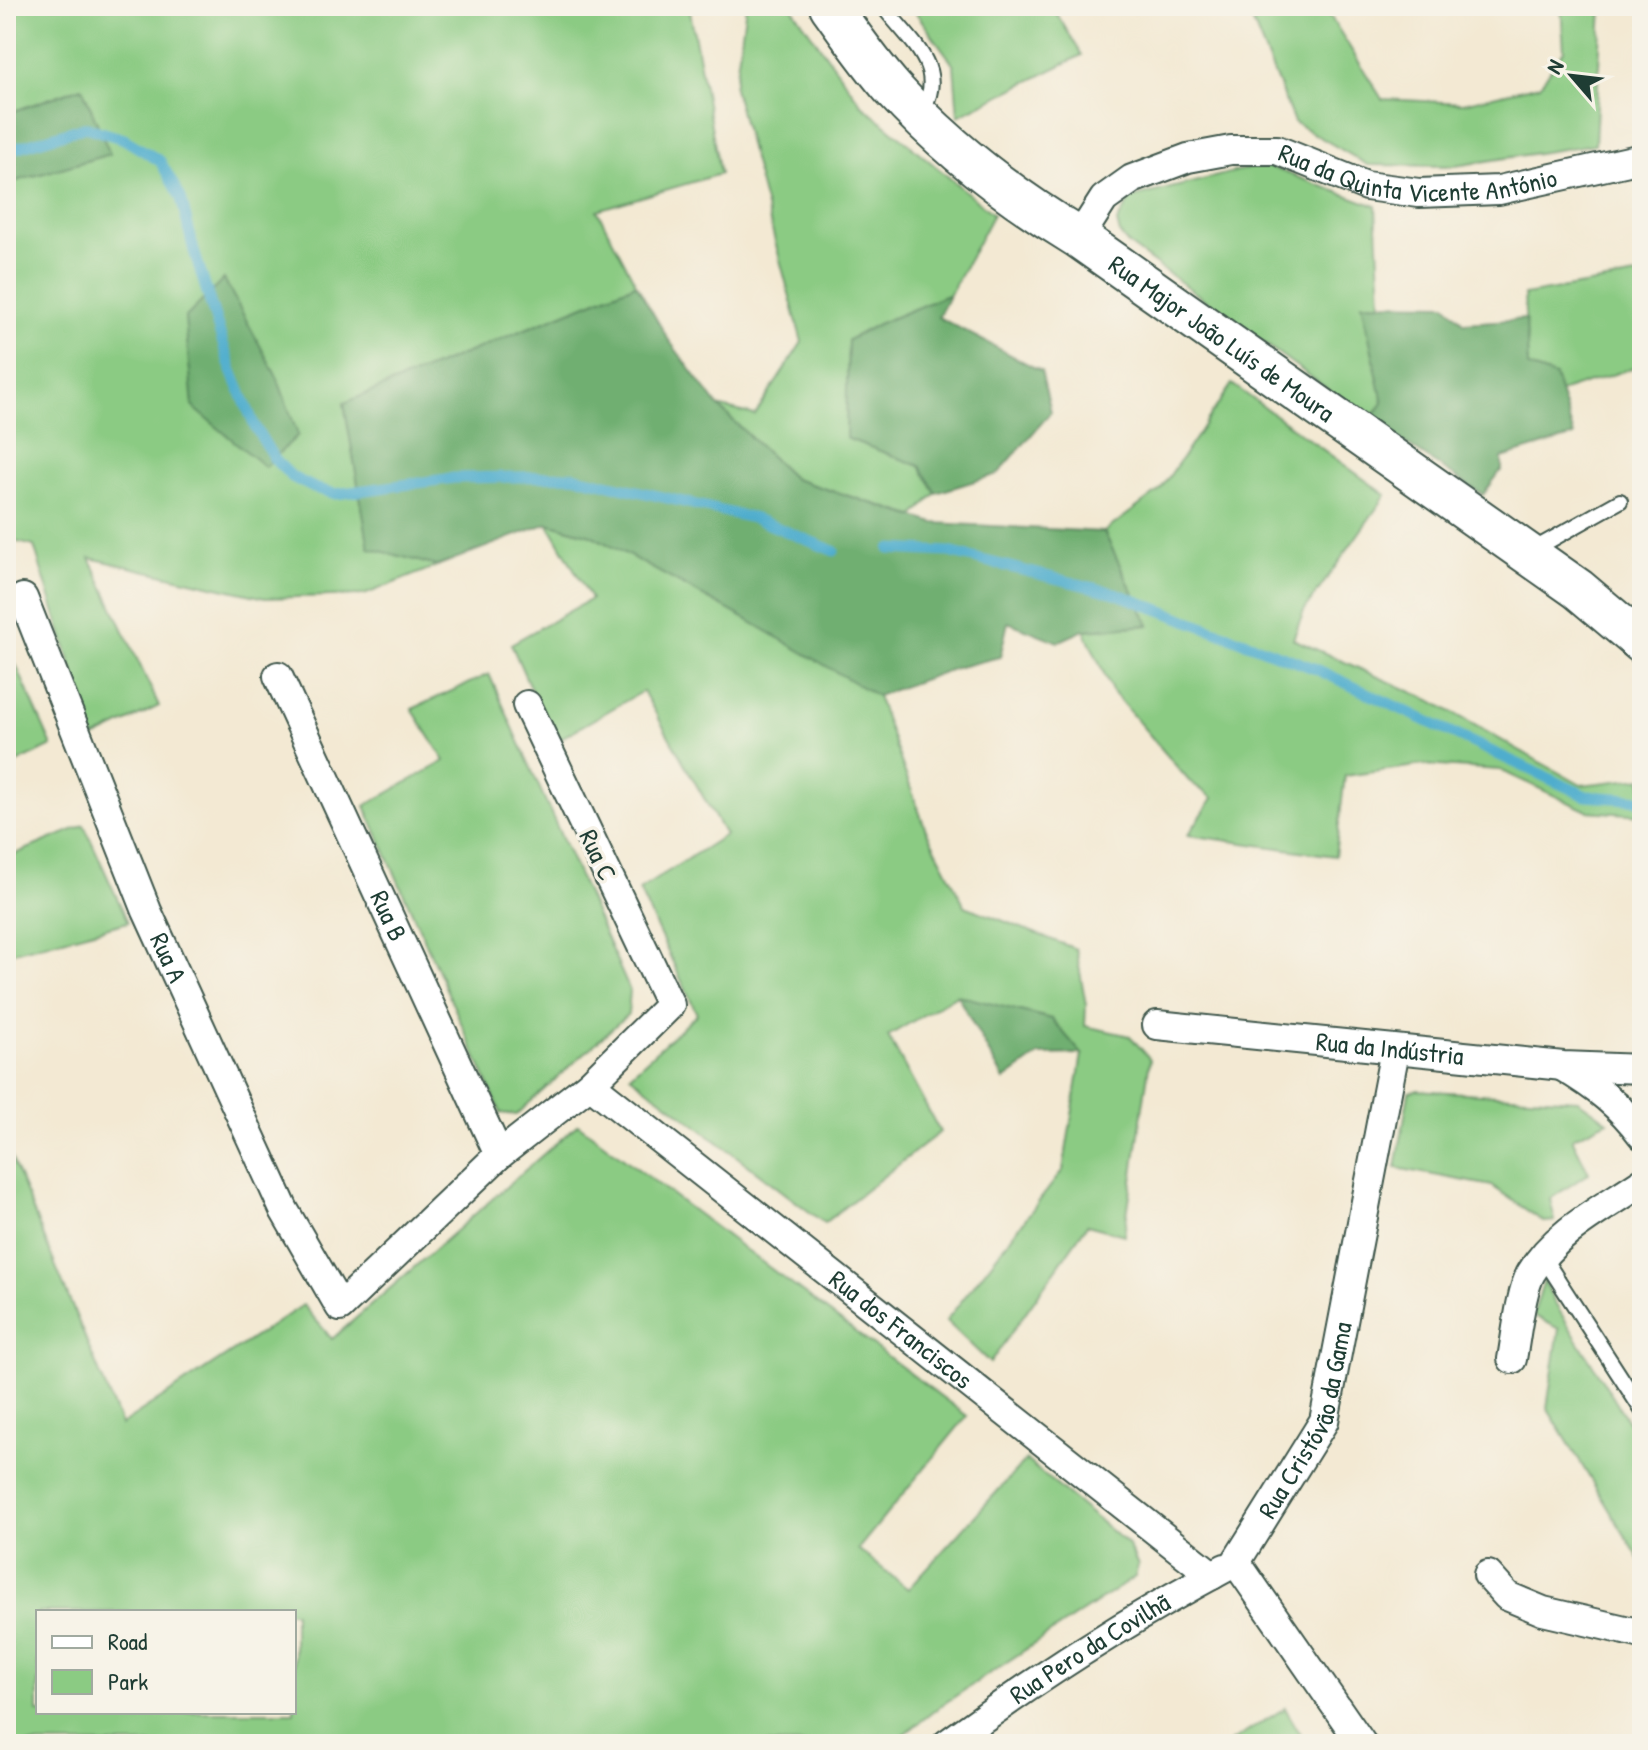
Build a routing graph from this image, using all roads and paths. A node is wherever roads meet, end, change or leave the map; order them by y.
1 (830, 6) edge
2 (883, 6) edge
3 (918, 115) junction
4 (1642, 158) edge
5 (1079, 238) junction
6 (1620, 501) dead end
7 (1527, 553) junction
8 (23, 598) dead end
9 (1642, 643) edge
10 (278, 676) dead end
11 (527, 705) dead end
12 (1157, 1025) dead end
13 (1395, 1050) junction
14 (1636, 1064) edge
15 (1563, 1066) junction
16 (590, 1084) junction
17 (1642, 1135) edge
18 (499, 1155) junction
19 (1642, 1182) edge
20 (1543, 1257) junction
21 (1512, 1359) dead end
22 (1642, 1410) edge
23 (1224, 1568) junction
24 (1488, 1575) dead end
25 (1642, 1634) edge
26 (947, 1744) edge
27 (1363, 1744) edge

1 - 3 street, Rua Major João Luís de Moura
2 - 3 lane
3 - 5 street, Rua Major João Luís de Moura
4 - 5 street, Rua da Quinta Vicente António
5 - 7 street, Rua Major João Luís de Moura
6 - 7 lane
7 - 9 street, Rua Major João Luís de Moura
8 - 18 street, Rua A
10 - 18 street, Rua B
11 - 16 street, Rua C
12 - 13 street, Rua da Indústria
13 - 15 street, Rua da Indústria
13 - 23 street, Rua Cristóvão da Gama
14 - 15 street, Rua da Indústria
15 - 17 street
16 - 18 street
16 - 23 street, Rua dos Franciscos
19 - 20 street
20 - 21 street
20 - 22 lane
23 - 26 street, Rua Pero da Covilhã
23 - 27 street
24 - 25 street

